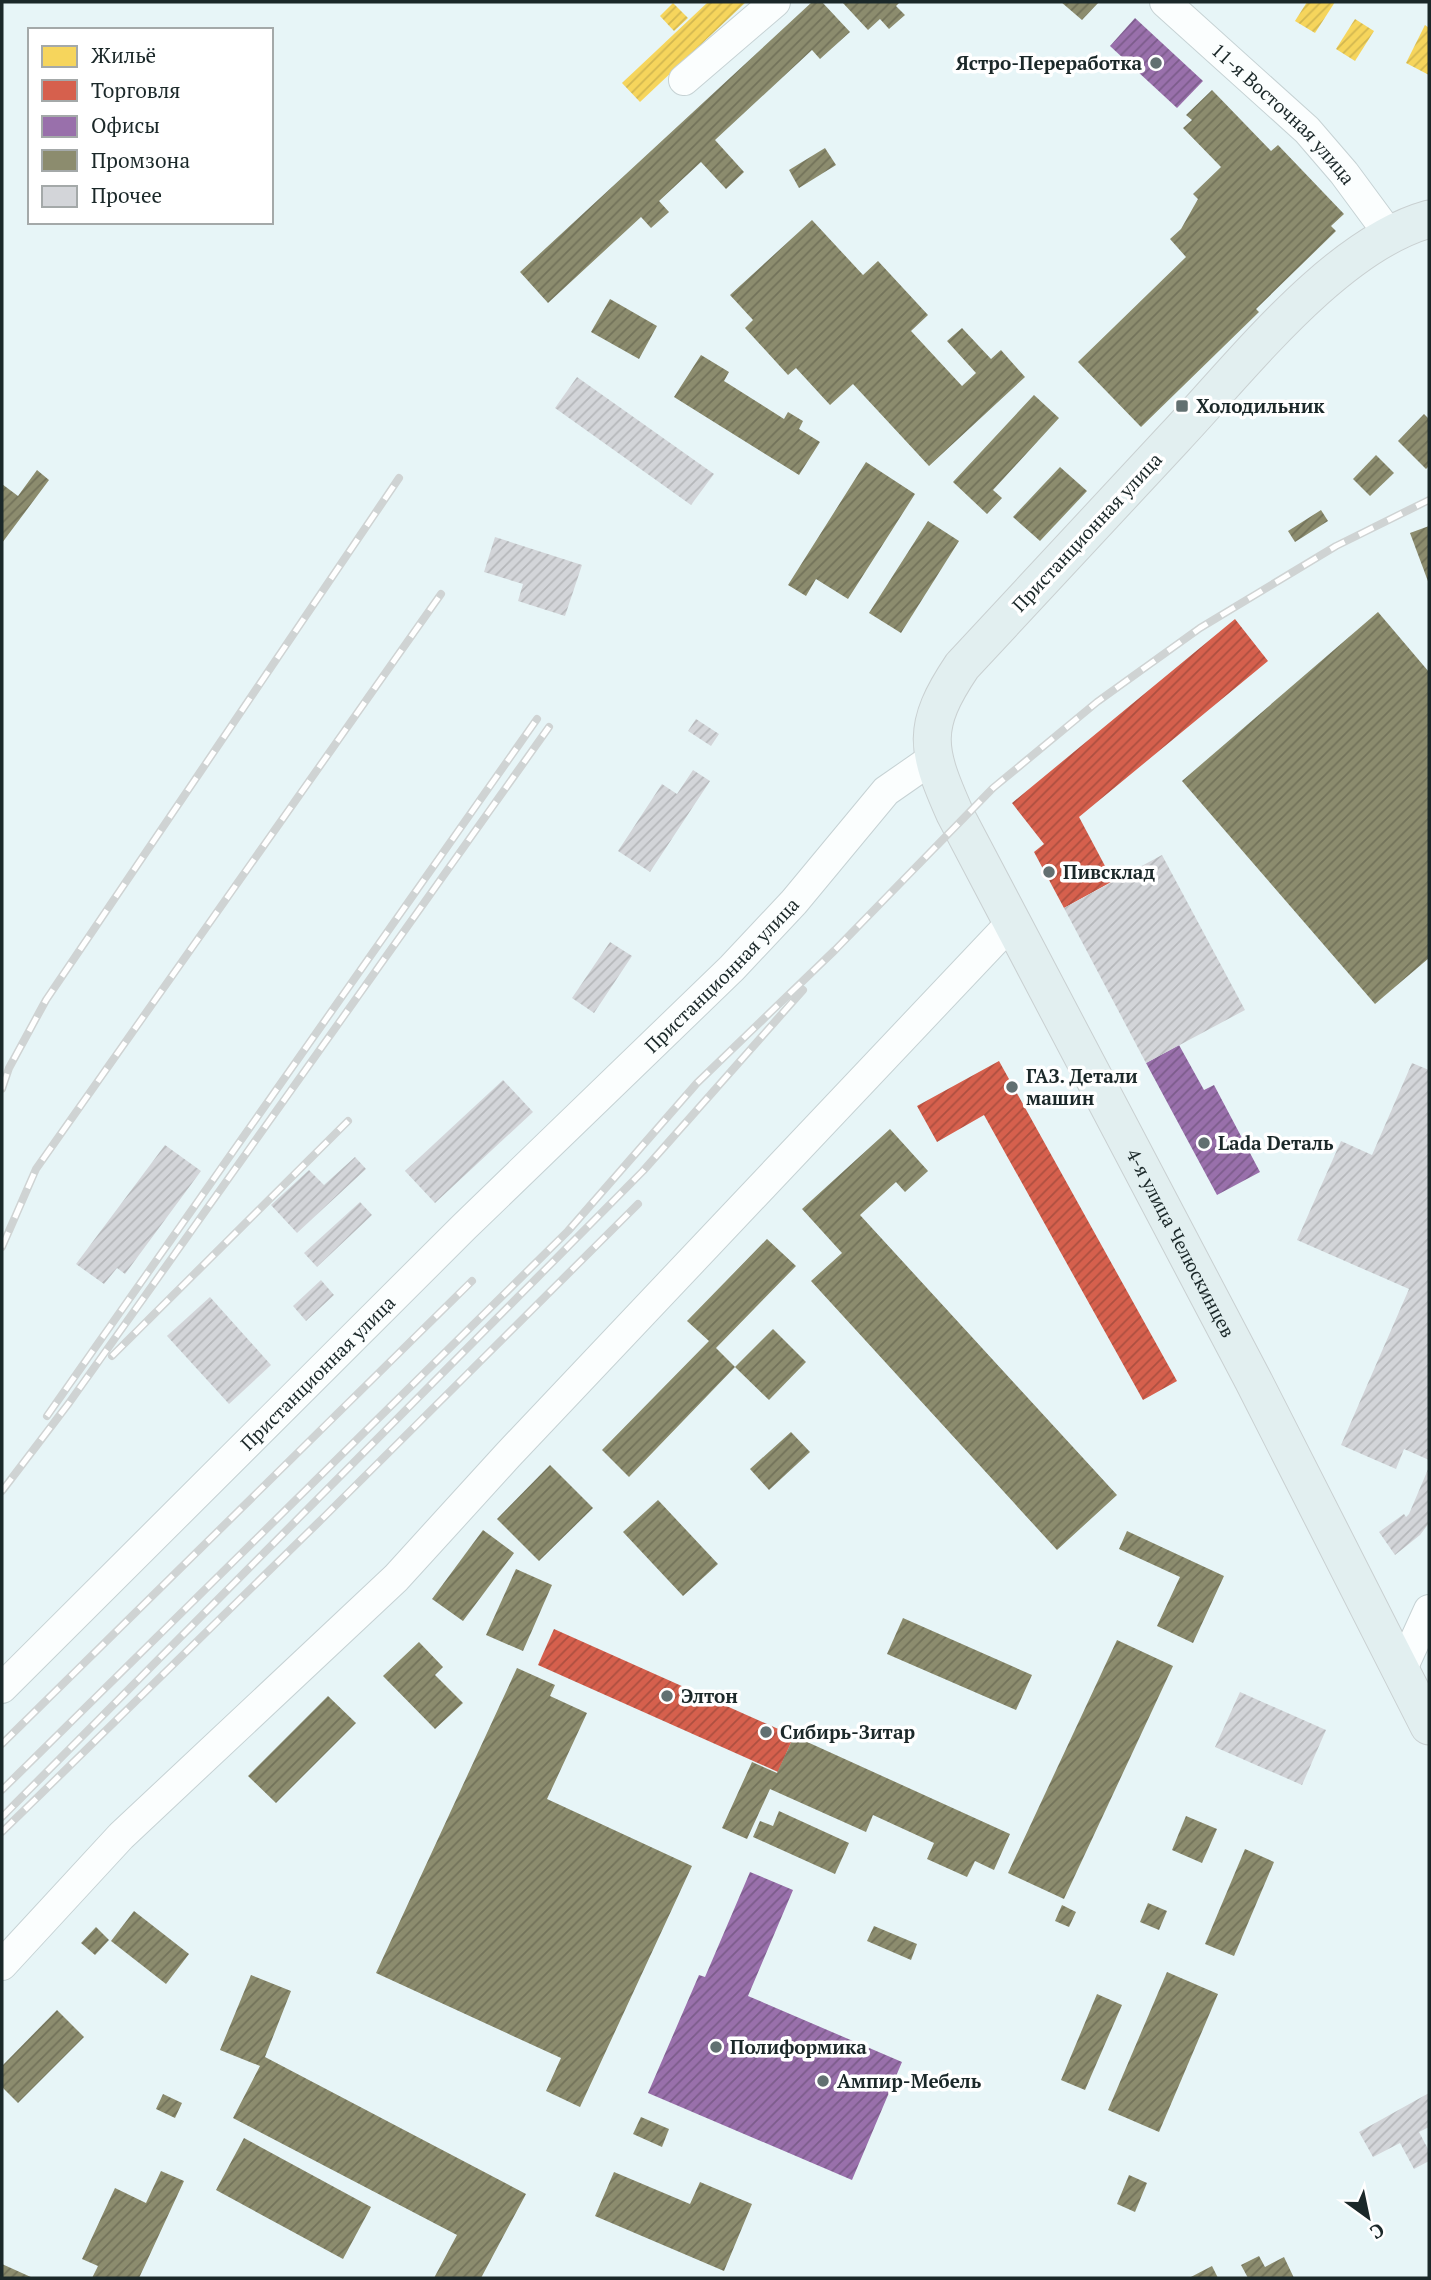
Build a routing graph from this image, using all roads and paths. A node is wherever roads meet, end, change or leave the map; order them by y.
1 (775, 2) edge
2 (1166, 2) edge
3 (684, 80) dead end
4 (1416, 218) edge
5 (932, 759) junction
6 (1012, 922) junction
7 (1429, 1610) edge
8 (1401, 1671) junction
9 (2, 1688) edge
10 (1429, 1726) edge
11 (2, 1965) edge

1 - 3 street
2 - 4 street, 11-я Восточная улица
4 - 5 main road, Пристанционная улица
5 - 6 main road, 4-я улица Челюскинцев
5 - 9 street, Пристанционная улица
6 - 8 main road, 4-я улица Челюскинцев
6 - 11 street
7 - 8 street
8 - 10 main road, 4-я улица Челюскинцев

